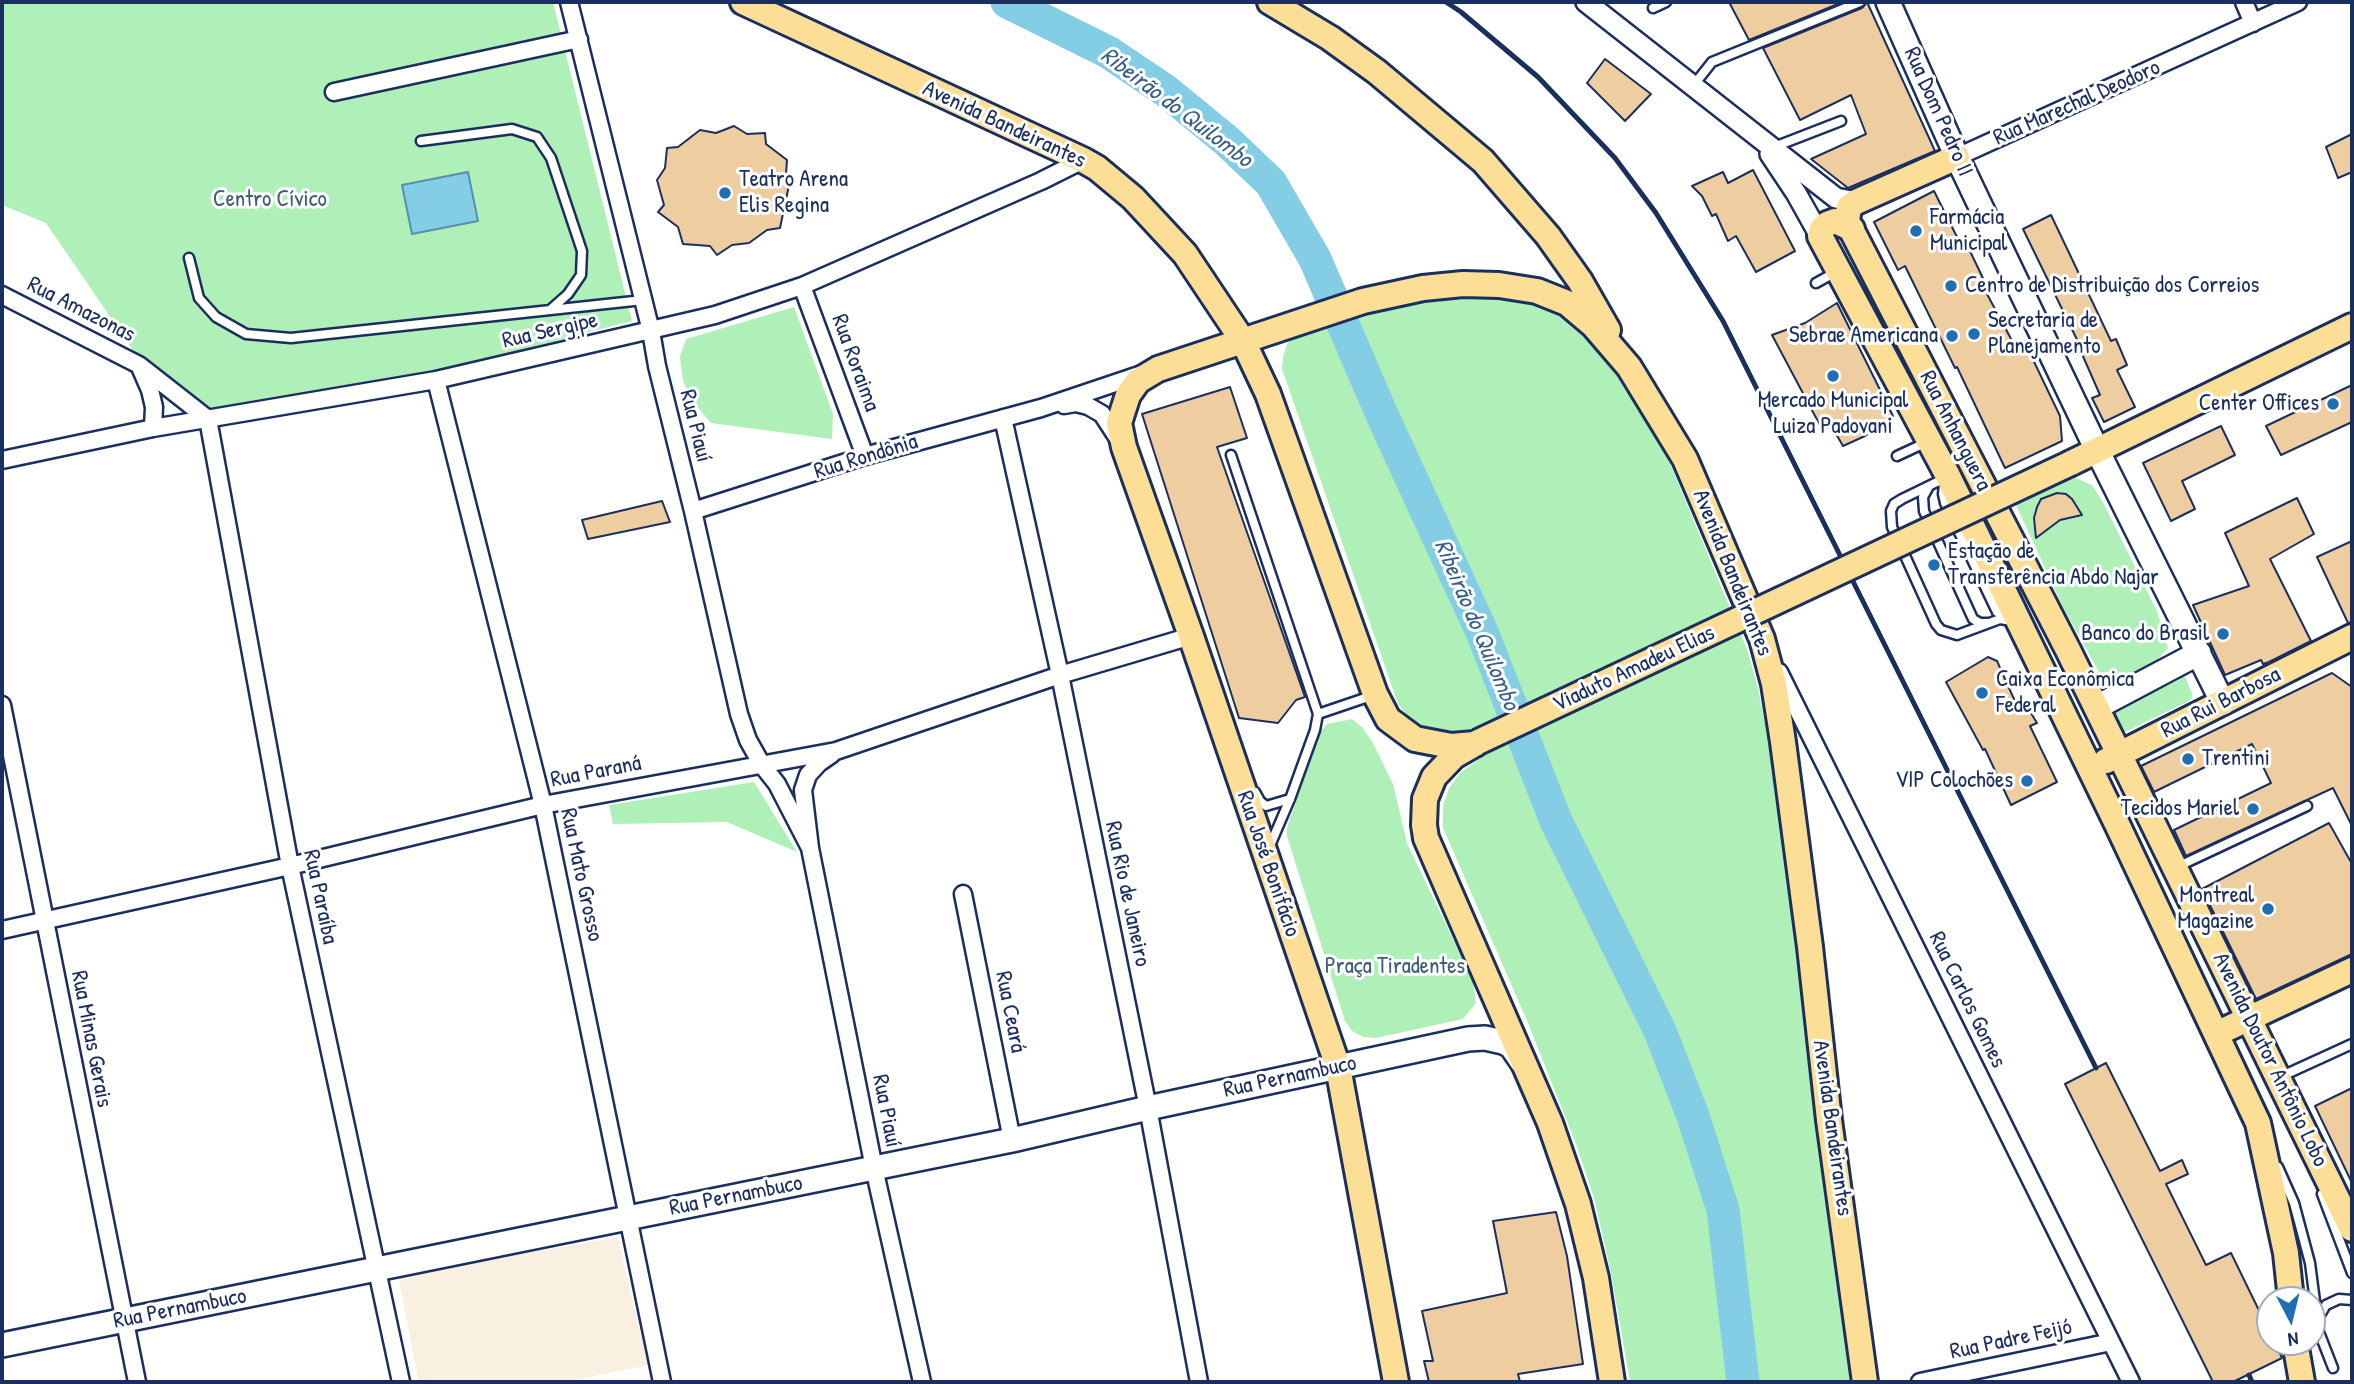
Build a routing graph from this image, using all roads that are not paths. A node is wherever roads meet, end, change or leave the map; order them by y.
1 (569, 2) edge
2 (743, 2) edge
3 (1270, 2) edge
4 (1586, 2) edge
5 (1666, 2) edge
6 (1860, 2) edge
7 (1888, 2) edge
8 (2244, 2) edge
9 (2298, 2) edge
10 (1653, 8) dead end
11 (2253, 23) junction
12 (579, 39) junction
13 (1693, 86) junction
14 (334, 92) dead end
15 (1841, 121) dead end
16 (1748, 130) junction
17 (421, 141) dead end
18 (1772, 148) junction
19 (1957, 157) junction
20 (1083, 160) junction
21 (1856, 202) junction
22 (1852, 229) junction
23 (1820, 236) junction
24 (189, 258) dead end
25 (1839, 271) junction
26 (1816, 283) dead end
27 (802, 286) junction
28 (1210, 289) junction
29 (2, 295) edge
30 (643, 300) junction
31 (551, 309) junction
32 (2352, 326) edge
33 (650, 331) junction
34 (1243, 341) junction
35 (1193, 357) junction
36 (139, 365) junction
37 (1629, 367) junction
38 (1158, 369) junction
39 (436, 380) junction
40 (1268, 394) junction
41 (1041, 408) junction
42 (1003, 418) junction
43 (208, 419) junction
44 (153, 428) junction
45 (1929, 441) junction
46 (1124, 447) junction
47 (2097, 450) junction
48 (1231, 455) dead end
49 (865, 456) junction
50 (1897, 456) dead end
51 (2, 460) edge
52 (1973, 464) junction
53 (1939, 481) junction
54 (693, 511) junction
55 (1998, 517) joint
56 (1988, 623) junction
57 (2017, 624) junction
58 (1191, 636) junction
59 (2352, 637) edge
60 (1762, 639) junction
61 (2199, 653) junction
62 (1060, 675) junction
63 (1375, 694) junction
64 (2223, 703) junction
65 (2, 705) edge
66 (2097, 707) junction
67 (1318, 714) junction
68 (2066, 723) junction
69 (1476, 743) junction
70 (836, 751) junction
71 (2121, 754) junction
72 (762, 765) junction
73 (2090, 769) junction
74 (1242, 785) junction
75 (1290, 799) junction
76 (543, 805) junction
77 (2307, 806) dead end
78 (810, 848) junction
79 (1266, 856) junction
80 (290, 866) junction
81 (2176, 867) junction
82 (963, 894) dead end
83 (44, 922) junction
84 (2, 930) edge
85 (2352, 970) edge
86 (1490, 988) junction
87 (2248, 1018) junction
88 (2216, 1034) junction
89 (1468, 1039) junction
90 (2352, 1044) edge
91 (1338, 1067) junction
92 (1527, 1070) junction
93 (2277, 1074) junction
94 (1148, 1108) junction
95 (2258, 1123) junction
96 (1012, 1140) junction
97 (874, 1168) junction
98 (627, 1218) junction
99 (2352, 1229) edge
100 (377, 1269) junction
101 (2352, 1273) edge
102 (2290, 1286) edge
103 (2312, 1286) edge
104 (2352, 1300) edge
105 (2326, 1305) edge
106 (124, 1320) junction
107 (2112, 1342) junction
108 (2, 1345) edge
109 (2326, 1349) edge
110 (2297, 1356) edge
111 (2333, 1368) dead end
112 (137, 1382) edge
113 (401, 1382) edge
114 (662, 1382) edge
115 (922, 1382) edge
116 (1199, 1382) edge
117 (1396, 1382) edge
118 (1612, 1382) edge
119 (1866, 1382) edge
120 (1920, 1382) edge
121 (2132, 1382) edge
122 (2302, 1382) edge

1 - 12 street, Rua Piauí
2 - 20 main road, Avenida Bandeirantes
3 - 37 main road
4 - 13 street, Rua Anhanguera
5 - 10 lane
6 - 13 lane
7 - 19 main road, Rua Dom Pedro II
8 - 11 street
9 - 11 street, Rua Marechal Deodoro
11 - 19 street, Rua Marechal Deodoro
12 - 14 street
12 - 30 street, Rua Piauí
13 - 16 street, Rua Anhanguera
15 - 18 lane
16 - 18 street, Rua Anhanguera
16 - 23 street, Rua Anhanguera
17 - 31 lane
18 - 21 street, Rua Anhanguera
19 - 21 main road, Rua Marechal Deodoro
19 - 47 main road, Rua Dom Pedro II
20 - 27 street, Rua Sergipe
20 - 28 main road, Avenida Bandeirantes
21 - 22 main road
22 - 23 main road
22 - 52 main road, Rua Anhanguera
23 - 25 main road, Rua Anhanguera
24 - 31 lane
25 - 26 lane
25 - 45 main road, Rua Anhanguera
27 - 33 street, Rua Sergipe
27 - 49 street, Rua Roraima
28 - 34 main road, Avenida Bandeirantes
28 - 35 main road
29 - 36 street, Rua Amazonas
30 - 31 lane
30 - 33 street, Rua Piauí
32 - 47 main road, Viaduto Amadeu Elias
33 - 39 street, Rua Sergipe
33 - 54 street, Rua Piauí
34 - 35 main road, Rua Rondônia
34 - 37 main road, Avenida Bandeirantes
34 - 40 main road, Avenida Bandeirantes
35 - 38 main road, Rua Rondônia
35 - 40 main road
36 - 43 street, Rua Amazonas
36 - 44 street, Rua Amazonas
37 - 60 main road, Avenida Bandeirantes
38 - 41 street, Rua Rondônia
38 - 46 main road, Rua José Bonifácio
39 - 43 street, Rua Sergipe
39 - 76 street, Rua Mato Grosso
40 - 63 main road, Avenida Bandeirantes
41 - 42 street, Rua Rondônia
41 - 46 street, Rua Rondônia
42 - 49 street, Rua Rondônia
42 - 62 street, Rua Rio de Janeiro
43 - 44 street, Rua Sergipe
43 - 80 street, Rua Paraíba
44 - 51 street, Rua Sergipe
45 - 50 lane
45 - 53 main road, Rua Anhanguera
46 - 58 main road, Rua José Bonifácio
47 - 61 main road, Rua Dom Pedro II
47 - 69 main road, Viaduto Amadeu Elias, bridge
48 - 67 lane
49 - 54 street, Rua Rondônia
52 - 53 main road
52 - 55 main road, Rua Anhanguera
53 - 56 lane
53 - 56 lane
53 - 57 main road, Avenida Doutor Antônio Lobo
54 - 72 street, Rua Piauí
55 - 66 main road, Avenida Doutor Antônio Lobo
56 - 57 lane
57 - 68 main road, Avenida Doutor Antônio Lobo
58 - 62 street, Rua Paraná
58 - 74 main road, Rua José Bonifácio
59 - 64 main road, Rua Rui Barbosa
60 - 107 street, Rua Carlos Gomes
60 - 119 main road, Avenida Bandeirantes
61 - 64 main road, Rua Dom Pedro II
61 - 66 main road
62 - 70 street, Rua Paraná
62 - 94 street, Rua Rio de Janeiro
63 - 67 lane
63 - 69 main road, Avenida Bandeirantes
64 - 71 main road, Rua Rui Barbosa
65 - 83 street, Rua Minas Gerais
66 - 68 main road
66 - 71 main road, Avenida Doutor Antônio Lobo
67 - 75 lane
68 - 73 main road, Avenida Doutor Antônio Lobo
69 - 86 main road
70 - 72 street, Rua Paraná
70 - 78 street, Rua Piauí
71 - 73 main road, Rua Rui Barbosa
71 - 81 main road, Avenida Doutor Antônio Lobo
72 - 76 street, Rua Paraná
72 - 78 street, Rua Piauí
73 - 88 main road, Avenida Doutor Antônio Lobo
74 - 75 lane
74 - 79 main road, Rua José Bonifácio
75 - 79 lane
76 - 80 street, Rua Paraná
76 - 98 street, Rua Mato Grosso
77 - 81 lane
78 - 97 street, Rua Piauí
79 - 91 main road, Rua José Bonifácio
80 - 83 street, Rua Paraná
80 - 100 street, Rua Paraíba
81 - 87 main road, Avenida Doutor Antônio Lobo
82 - 96 street, Rua Ceará
83 - 84 street, Rua Paraná
83 - 106 street, Rua Minas Gerais
85 - 87 main road
86 - 89 main road
86 - 92 main road
87 - 88 main road
87 - 93 main road, Avenida Doutor Antônio Lobo
88 - 95 main road, Avenida Doutor Antônio Lobo
89 - 91 main road, Rua Pernambuco
89 - 92 main road
90 - 93 lane
91 - 94 main road, Rua Pernambuco
91 - 117 main road, Rua José Bonifácio
92 - 118 main road
93 - 99 main road, Avenida Doutor Antônio Lobo
93 - 101 lane
94 - 96 main road, Rua Pernambuco
94 - 116 street, Rua Rio de Janeiro
95 - 102 main road, Avenida Doutor Antônio Lobo
95 - 103 lane
96 - 97 main road, Rua Pernambuco
97 - 98 main road, Rua Pernambuco
97 - 115 street, Rua Piauí
98 - 100 main road, Rua Pernambuco
98 - 114 street, Rua Mato Grosso
100 - 106 main road, Rua Pernambuco
100 - 113 street, Rua Paraíba
104 - 105 lane
106 - 108 main road, Rua Pernambuco
106 - 112 street, Rua Minas Gerais
107 - 120 street, Rua Padre Feijó
107 - 121 street, Rua Carlos Gomes
109 - 111 lane
110 - 122 main road

